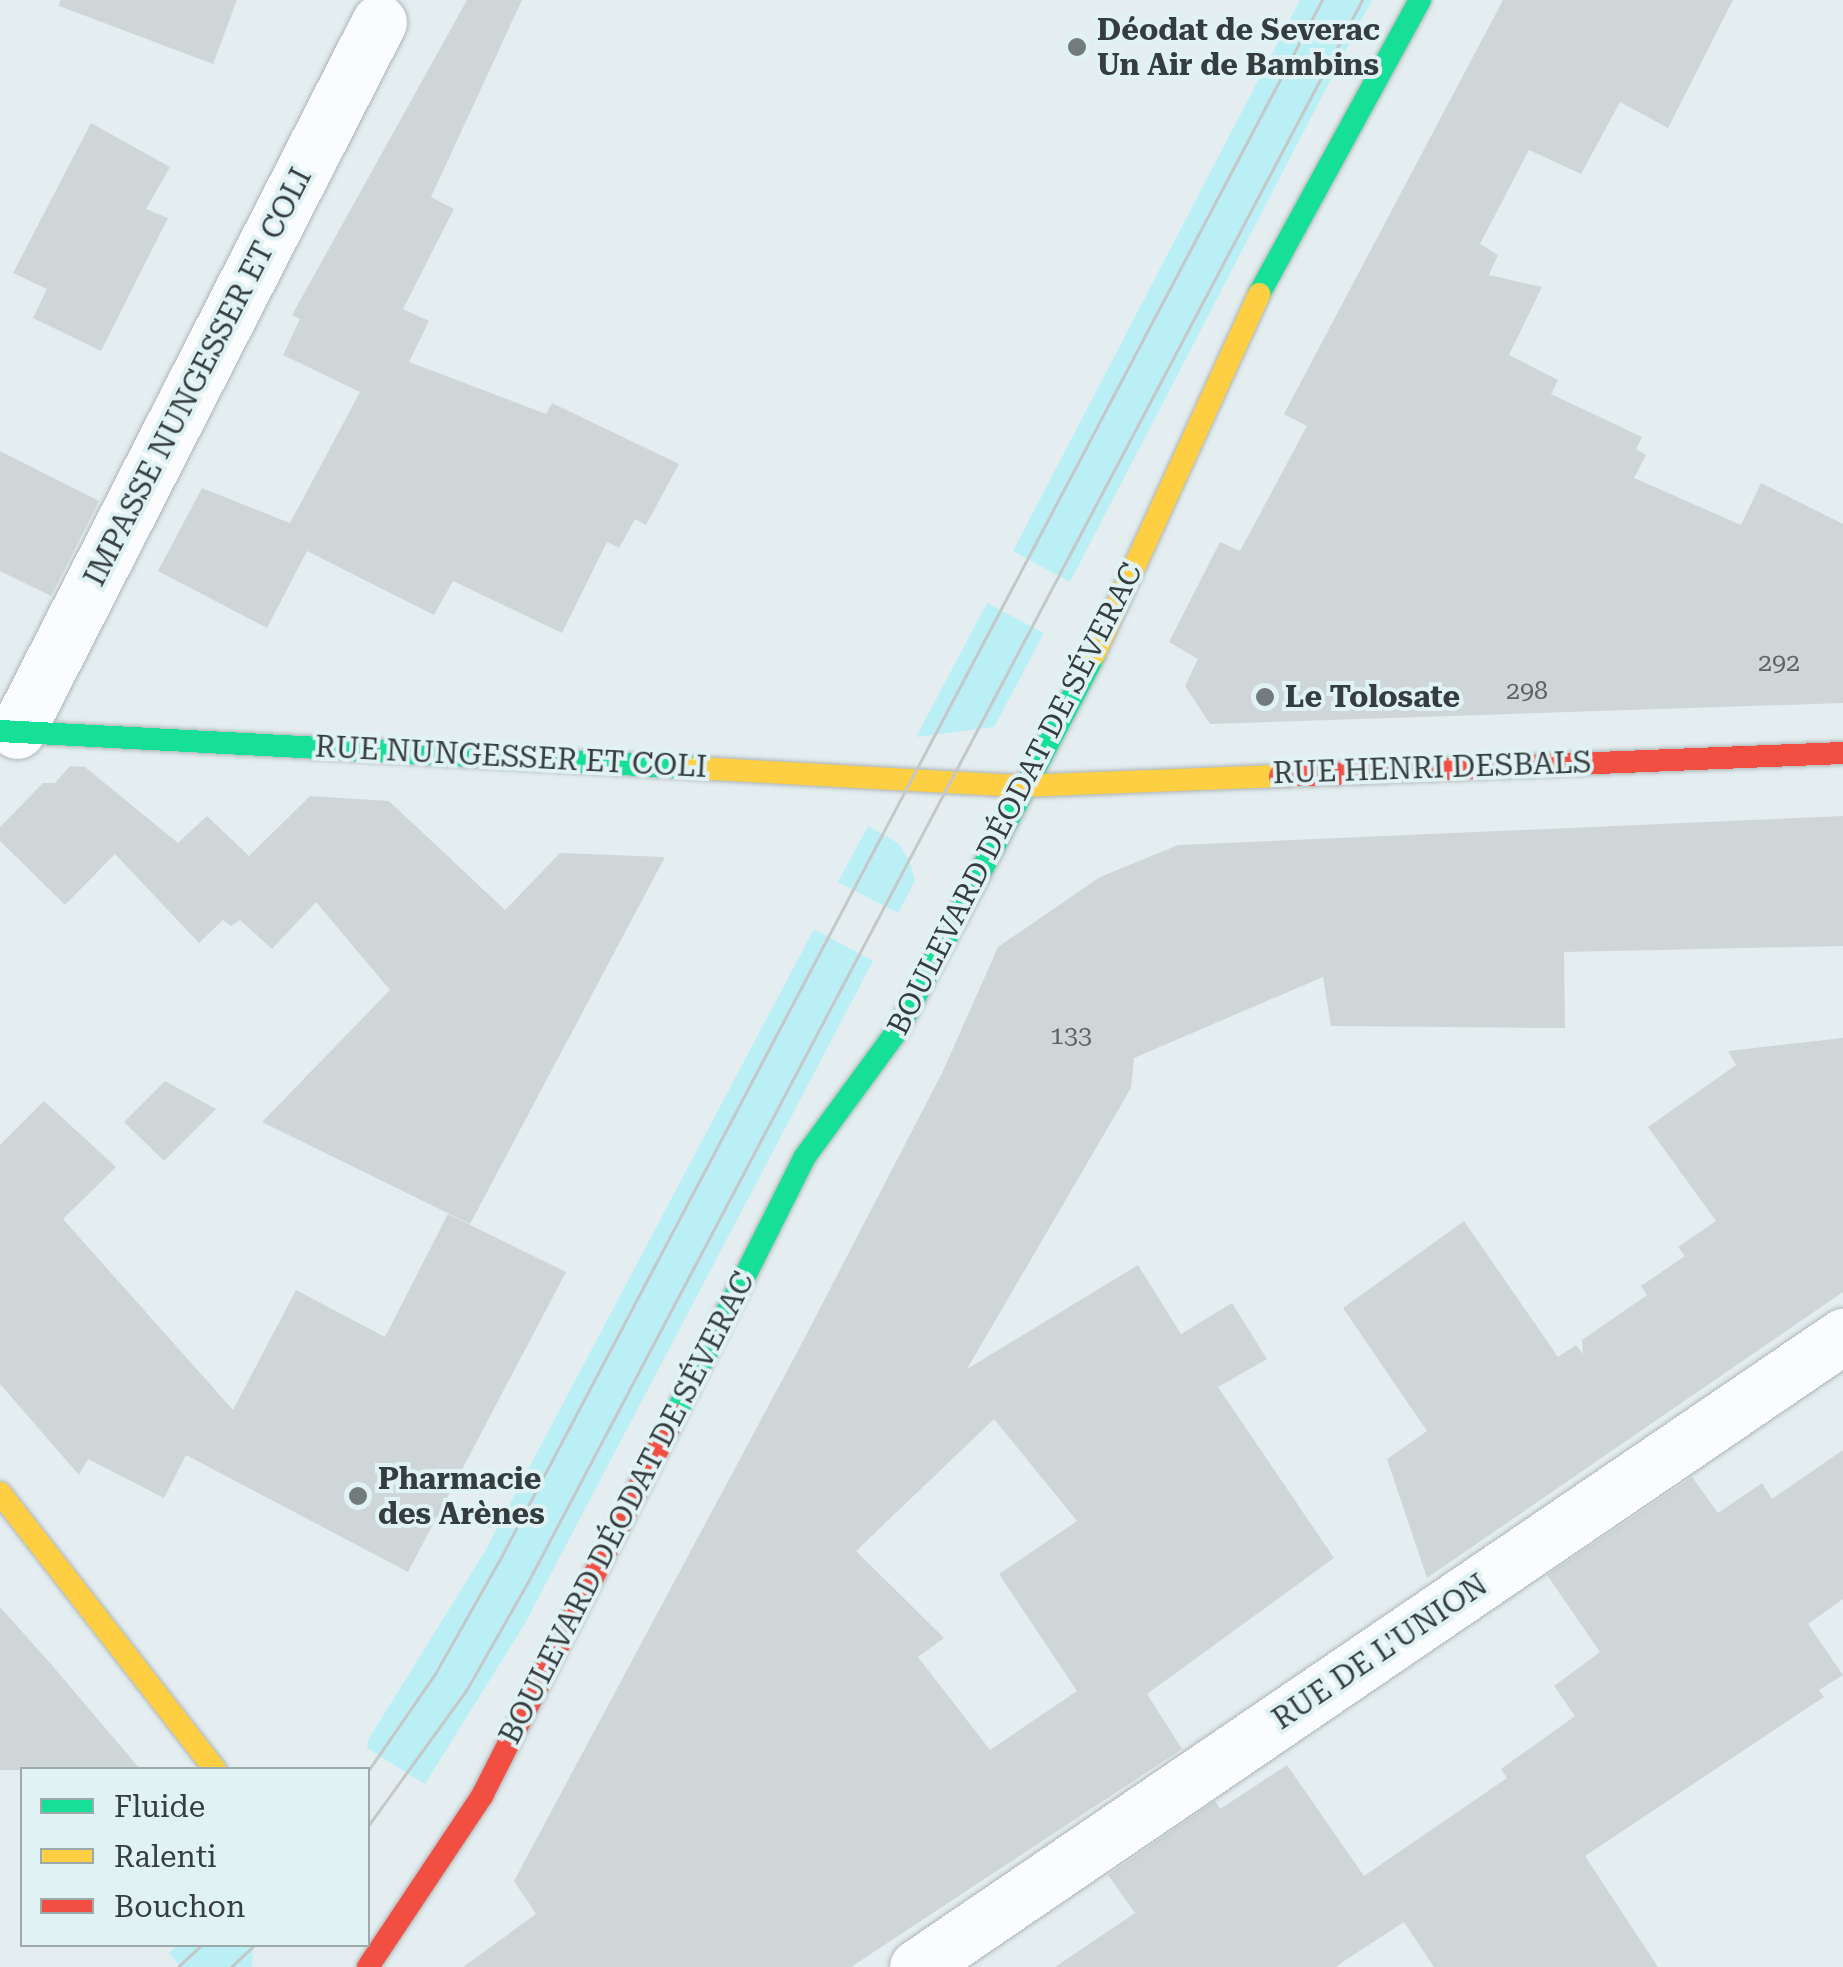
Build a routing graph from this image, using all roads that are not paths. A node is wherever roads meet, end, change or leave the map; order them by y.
1 (1420, 0) edge
2 (380, 22) dead end
3 (8, 731) edge
4 (1843, 752) edge
5 (1021, 786) junction
6 (1843, 1336) edge
7 (0, 1493) edge
8 (214, 1767) edge
9 (377, 1955) edge
10 (917, 1967) edge

1 - 5 main road, BOULEVARD DÉODAT DE SÉVERAC
2 - 3 street, IMPASSE NUNGESSER ET COLI
3 - 5 main road, RUE NUNGESSER ET COLI
4 - 5 main road, RUE HENRI DESBALS
5 - 9 main road, BOULEVARD DÉODAT DE SÉVERAC
6 - 10 street, RUE DE L'UNION
7 - 8 main road

